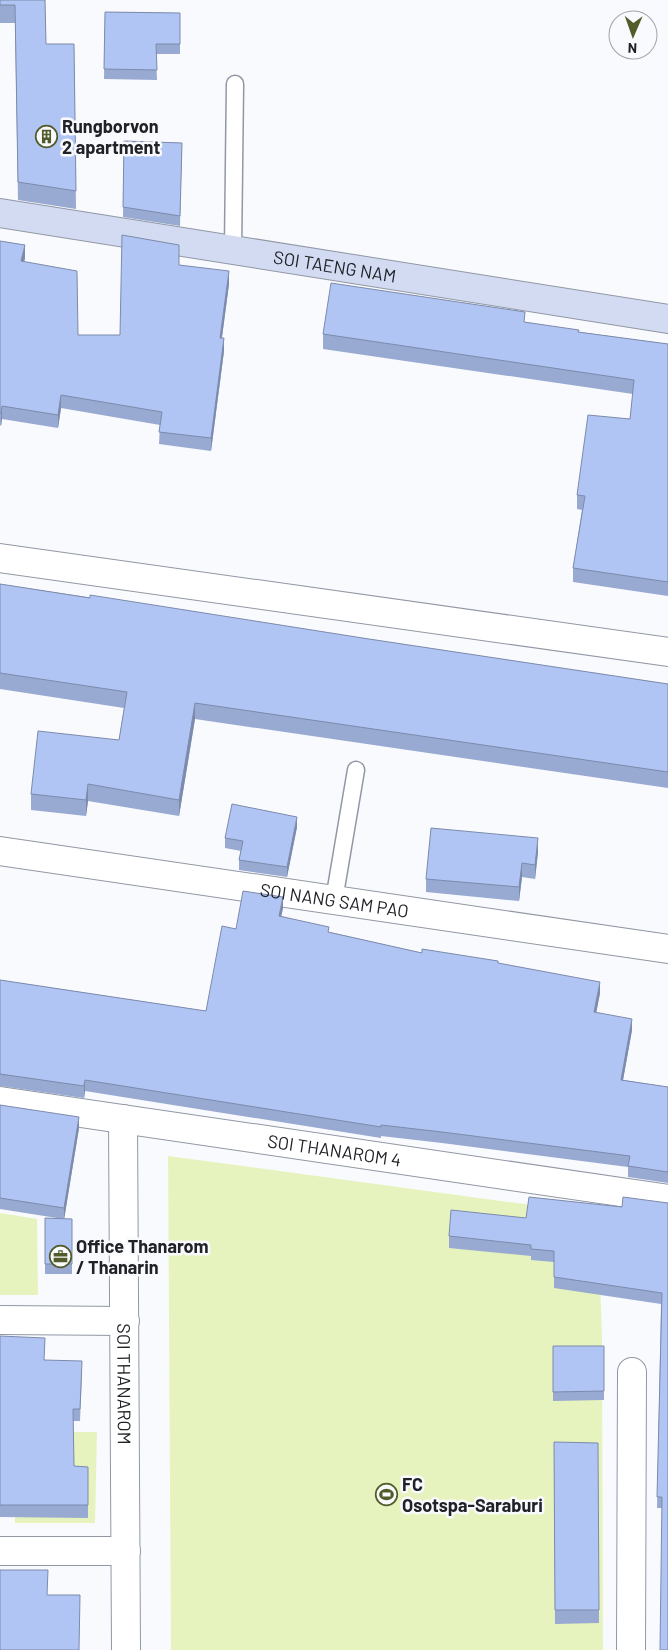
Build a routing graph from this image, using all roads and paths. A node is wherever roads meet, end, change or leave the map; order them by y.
1 (235, 84) dead end
2 (0, 213) edge
3 (234, 250) junction
4 (668, 318) edge
5 (0, 558) edge
6 (668, 652) edge
7 (356, 770) dead end
8 (0, 851) edge
9 (334, 900) junction
10 (668, 949) edge
11 (0, 1101) edge
12 (123, 1119) junction
13 (668, 1199) edge
14 (0, 1320) edge
15 (125, 1321) junction
16 (632, 1372) dead end
17 (0, 1551) edge
18 (126, 1552) junction
19 (126, 1650) edge
20 (631, 1650) edge

1 - 3 lane
2 - 3 street, SOI TAENG NAM
3 - 4 street, SOI TAENG NAM
5 - 6 street
7 - 9 lane
8 - 9 street, SOI NANG SAM PAO
9 - 10 street, SOI NANG SAM PAO
11 - 12 street, SOI THANAROM 4
12 - 13 street, SOI THANAROM 4
12 - 15 street, SOI THANAROM
14 - 15 street
15 - 18 street, SOI THANAROM
16 - 20 street
17 - 18 street
18 - 19 street, SOI THANAROM

